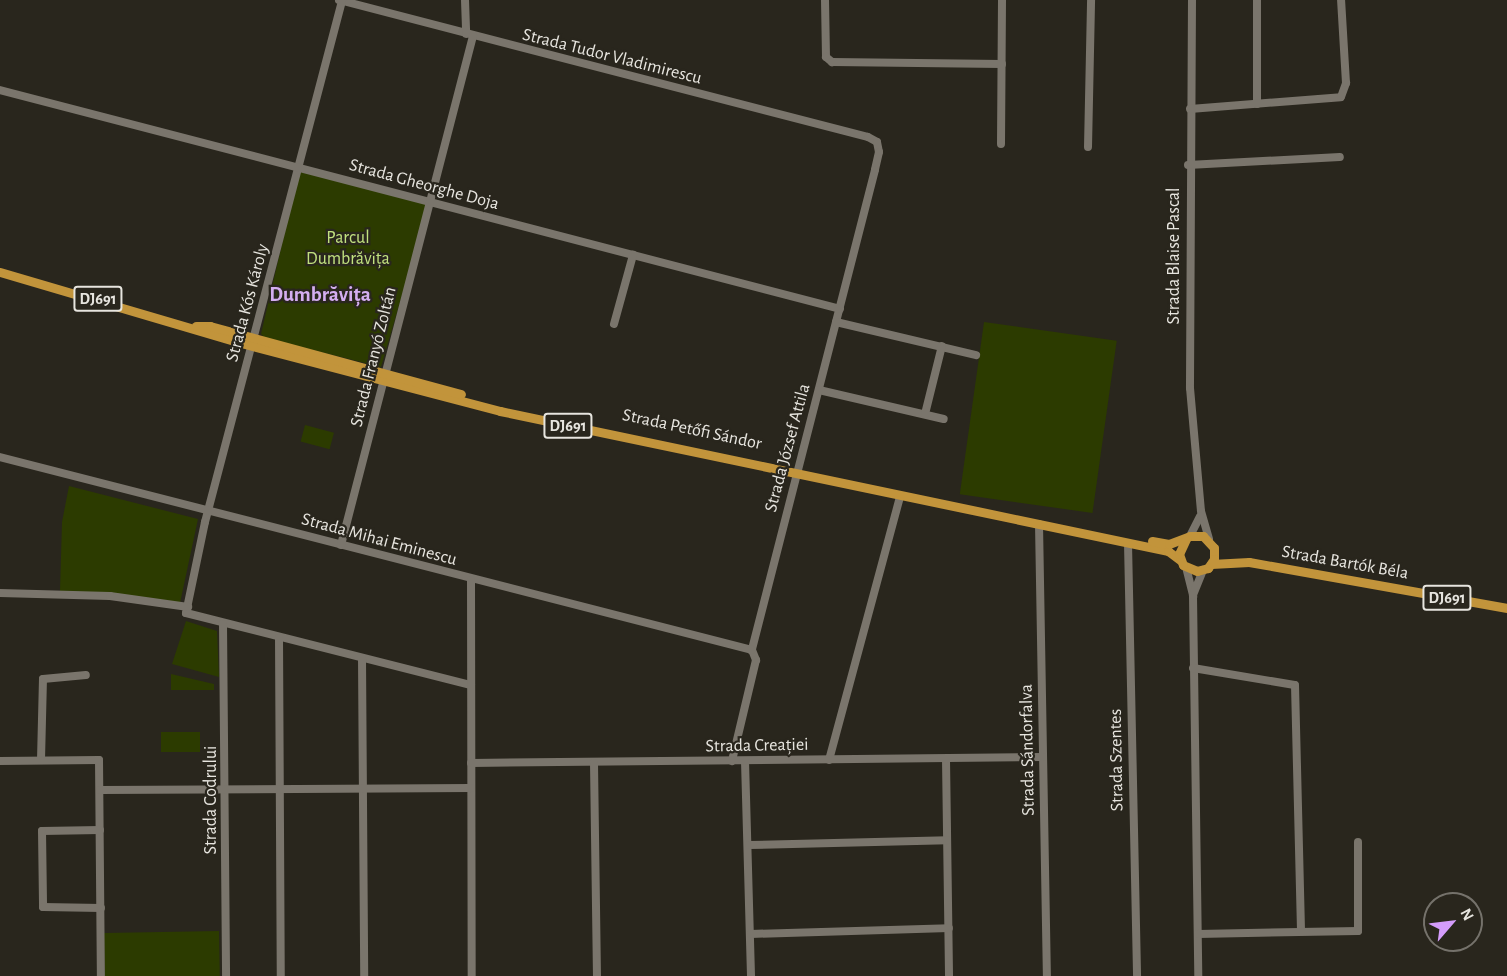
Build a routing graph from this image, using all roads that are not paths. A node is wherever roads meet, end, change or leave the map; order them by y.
1 (340, 0) edge
2 (465, 0) edge
3 (825, 0) edge
4 (1002, 0) edge
5 (1091, 0) edge
6 (1192, 0) edge
7 (1257, 0) edge
8 (1341, 0) edge
9 (470, 35) junction
10 (1002, 64) junction
11 (0, 90) edge
12 (1257, 104) junction
13 (1190, 109) junction
14 (877, 142) joint
15 (1001, 144) dead end
16 (1088, 147) dead end
17 (1340, 157) dead end
18 (1188, 165) junction
19 (300, 167) junction
20 (429, 203) junction
21 (633, 255) junction
22 (0, 272) edge
23 (840, 309) junction
24 (836, 322) junction
25 (614, 324) dead end
26 (253, 342) junction
27 (942, 346) junction
28 (976, 355) dead end
29 (384, 376) junction
30 (819, 390) junction
31 (925, 414) junction
32 (944, 418) dead end
33 (0, 457) edge
34 (798, 472) junction
35 (900, 496) junction
36 (208, 511) junction
37 (1201, 511) junction
38 (1039, 524) junction
39 (1188, 538) junction
40 (1128, 543) junction
41 (1212, 544) junction
42 (341, 545) junction
43 (1249, 562) junction
44 (1183, 563) junction
45 (1211, 564) junction
46 (1203, 570) junction
47 (471, 580) junction
48 (0, 593) edge
49 (1193, 596) junction
50 (1507, 608) edge
51 (187, 610) junction
52 (223, 624) junction
53 (279, 638) junction
54 (752, 650) junction
55 (362, 658) junction
56 (1193, 668) junction
57 (86, 675) dead end
58 (471, 685) junction
59 (1043, 757) junction
60 (946, 759) junction
61 (41, 760) junction
62 (829, 760) junction
63 (0, 761) edge
64 (732, 761) junction
65 (745, 761) junction
66 (471, 763) junction
67 (594, 763) junction
68 (471, 788) junction
69 (227, 789) junction
70 (280, 789) junction
71 (100, 790) junction
72 (363, 790) junction
73 (100, 830) junction
74 (947, 840) junction
75 (1358, 842) dead end
76 (749, 845) junction
77 (101, 908) junction
78 (949, 928) junction
79 (1301, 931) junction
80 (751, 934) junction
81 (1198, 934) junction
82 (101, 976) edge
83 (226, 976) edge
84 (280, 976) edge
85 (364, 976) edge
86 (472, 976) edge
87 (597, 976) edge
88 (751, 976) edge
89 (949, 976) edge
90 (1047, 976) edge
91 (1137, 976) edge
92 (1198, 976) edge

1 - 9 street, Strada Tudor Vladimirescu
1 - 19 street, Strada Kós Károly
2 - 9 street, Strada Franyó Zoltán
3 - 10 street
4 - 10 street
5 - 16 street
6 - 13 street, Strada Blaise Pascal
7 - 12 street
8 - 12 street
9 - 14 street, Strada Tudor Vladimirescu
9 - 20 street, Strada Franyó Zoltán
10 - 15 street
11 - 19 street, Strada Gheorghe Doja
12 - 13 street
13 - 18 street, Strada Blaise Pascal
14 - 23 street, Strada József Attila
17 - 18 street
18 - 37 street, Strada Blaise Pascal
19 - 20 street, Strada Gheorghe Doja
19 - 26 street, Strada Kós Károly
20 - 21 street, Strada Gheorghe Doja
20 - 29 street, Strada Franyó Zoltán
21 - 23 street, Strada Gheorghe Doja
21 - 25 street
22 - 26 main road, Strada Petőfi Sándor / DJ691
23 - 24 street, Strada József Attila
24 - 27 street
24 - 30 street, Strada József Attila
26 - 29 main road, Strada Petőfi Sándor / DJ691
26 - 36 street, Strada Kós Károly
27 - 28 street
27 - 31 street
29 - 34 main road, Strada Petőfi Sándor / DJ691
29 - 42 street, Strada Franyó Zoltán
30 - 31 street
30 - 34 street, Strada József Attila
31 - 32 street
33 - 36 street, Strada Mihai Eminescu
34 - 35 main road, Strada Petőfi Sándor / DJ691
34 - 39 main road, Strada Petőfi Sándor / DJ691
34 - 54 street, Strada József Attila
35 - 38 main road, Strada Petőfi Sándor / DJ691
35 - 62 street
36 - 42 street, Strada Mihai Eminescu
36 - 51 street, Strada Kós Károly
37 - 39 street, Strada Blaise Pascal
37 - 41 street, Strada Blaise Pascal
38 - 40 main road, Strada Petőfi Sándor / DJ691
38 - 59 street, Strada Sándorfalva
39 - 41 main road, DJ691
39 - 44 main road
40 - 44 main road, Strada Petőfi Sándor / DJ691
40 - 91 street, Strada Szentes
41 - 43 main road, Strada Bartók Béla / DJ691
41 - 45 main road
42 - 47 street, Strada Mihai Eminescu
43 - 45 main road, Strada Bartók Béla / DJ691
43 - 50 main road, Strada Bartók Béla / DJ691
44 - 46 main road, DJ691
44 - 49 street
45 - 46 main road
46 - 49 street
47 - 54 street, Strada Mihai Eminescu
47 - 58 street
48 - 51 street
49 - 56 street
51 - 52 street
52 - 53 street
52 - 69 street, Strada Codrului
53 - 55 street
53 - 70 street
54 - 64 street, Strada József Attila
55 - 58 street
55 - 72 street
56 - 79 street
56 - 81 street
57 - 61 street
58 - 66 street
59 - 60 street, Strada Creației
59 - 90 street, Strada Sándorfalva
60 - 62 street, Strada Creației
60 - 74 street
61 - 63 street
61 - 71 street
62 - 65 street, Strada Creației
64 - 65 street, Strada Creației
64 - 67 street, Strada Creației
65 - 76 street
66 - 67 street, Strada Creației
66 - 68 street
67 - 87 street
68 - 72 street
68 - 86 street
69 - 70 street
69 - 71 street
69 - 83 street, Strada Codrului
70 - 72 street
70 - 84 street
71 - 73 street
72 - 85 street
73 - 77 street
73 - 77 street
74 - 76 street
74 - 78 street
75 - 79 street
76 - 80 street
77 - 82 street
78 - 80 street
78 - 89 street
79 - 81 street
80 - 88 street
81 - 92 street

